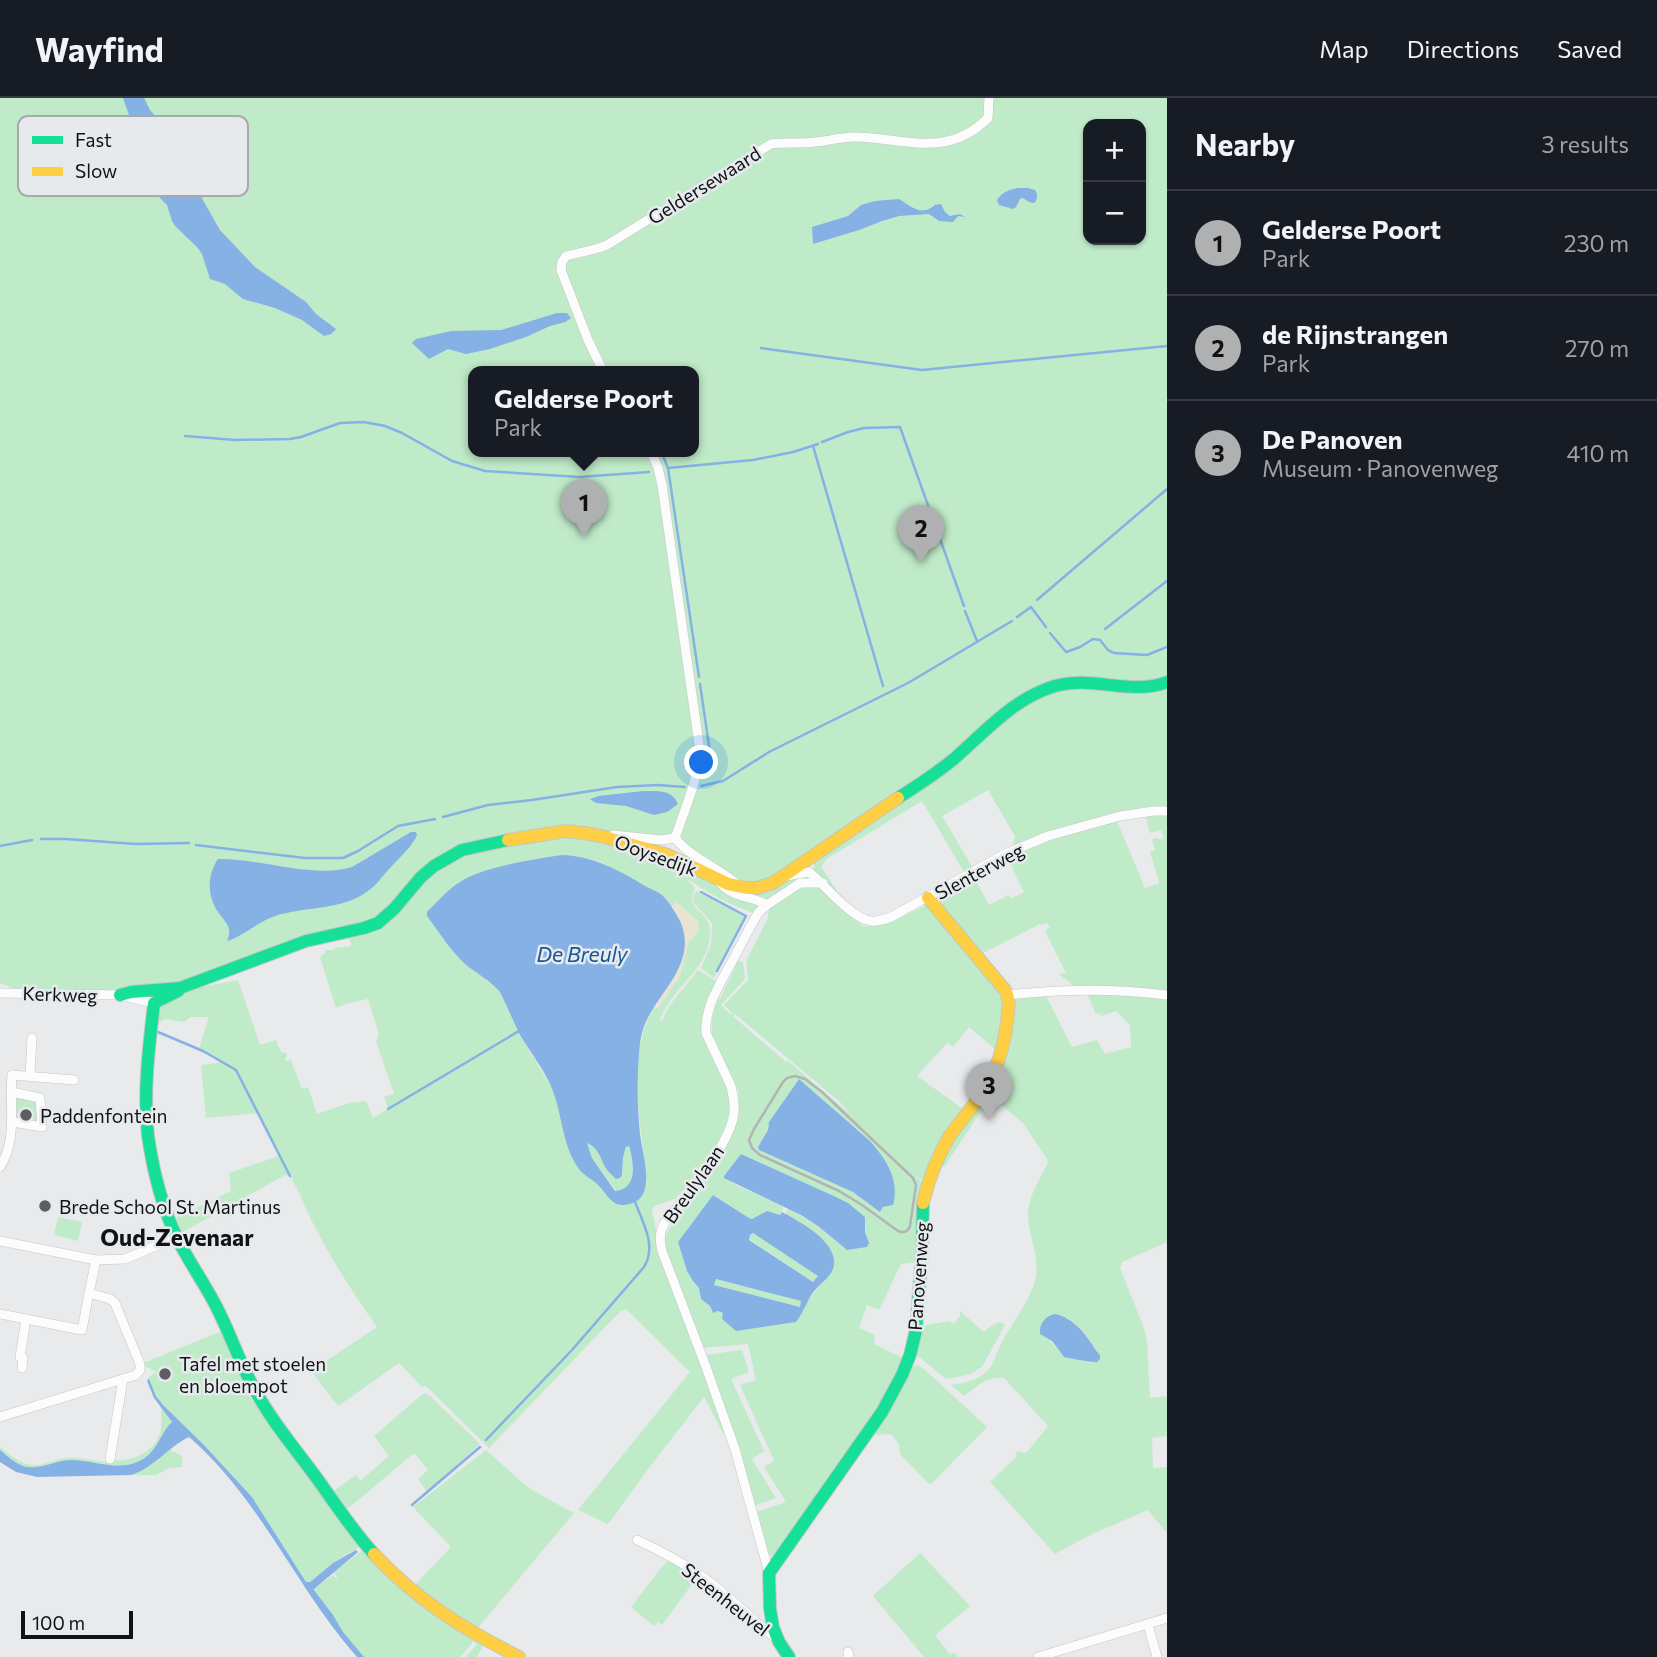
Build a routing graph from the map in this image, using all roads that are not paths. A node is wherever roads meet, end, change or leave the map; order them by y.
1 (989, 98) edge
2 (601, 366) edge
3 (653, 457) edge
4 (1167, 682) edge
5 (1167, 811) edge
6 (600, 836) junction
7 (674, 838) junction
8 (817, 850) junction
9 (809, 872) junction
10 (781, 877) junction
11 (716, 878) junction
12 (823, 883) junction
13 (739, 886) junction
14 (928, 898) junction
15 (767, 905) junction
16 (180, 988) junction
17 (0, 993) edge
18 (120, 995) junction
19 (1008, 995) junction
20 (1167, 995) edge
21 (154, 1003) junction
22 (32, 1038) dead end
23 (30, 1076) junction
24 (74, 1080) dead end
25 (12, 1092) junction
26 (13, 1122) junction
27 (0, 1167) edge
28 (177, 1237) junction
29 (0, 1241) edge
30 (96, 1260) junction
31 (89, 1293) junction
32 (0, 1314) edge
33 (26, 1319) junction
34 (22, 1368) dead end
35 (123, 1380) junction
36 (0, 1417) edge
37 (110, 1459) dead end
38 (637, 1540) dead end
39 (769, 1573) junction
40 (1167, 1618) edge
41 (1149, 1625) junction
42 (778, 1640) junction
43 (519, 1657) edge
44 (789, 1657) edge
45 (1038, 1657) edge
46 (1157, 1657) edge

1 - 2 street, Geldersewaard
3 - 7 street
4 - 8 street, Ooysedijk
5 - 14 street, Slenterweg
6 - 7 street
6 - 11 street, Ooysedijk
6 - 16 street, Ooysedijk
7 - 13 street
8 - 9 street
8 - 10 street, Ooysedijk
9 - 10 street
9 - 12 street, Slenterweg
10 - 13 street, Ooysedijk
11 - 13 street, Ooysedijk
11 - 15 street
12 - 14 street, Slenterweg
12 - 15 street, Breulylaan
14 - 19 street
15 - 39 street, Breulylaan
16 - 18 street, Ooysedijk
16 - 21 street
17 - 18 street, Kerkweg
18 - 21 street, Kerkweg
19 - 20 street
19 - 39 street, Panovenweg
21 - 28 street
22 - 23 street
23 - 24 street
23 - 25 street
25 - 26 street
25 - 26 street
26 - 27 street
28 - 30 street
28 - 43 street
29 - 30 street
30 - 31 street
31 - 33 street
31 - 35 street
32 - 33 street
33 - 34 street
35 - 36 street
35 - 37 street
38 - 42 street, Steenheuvel
39 - 42 street
40 - 41 street
41 - 45 street
41 - 46 street
42 - 44 street

